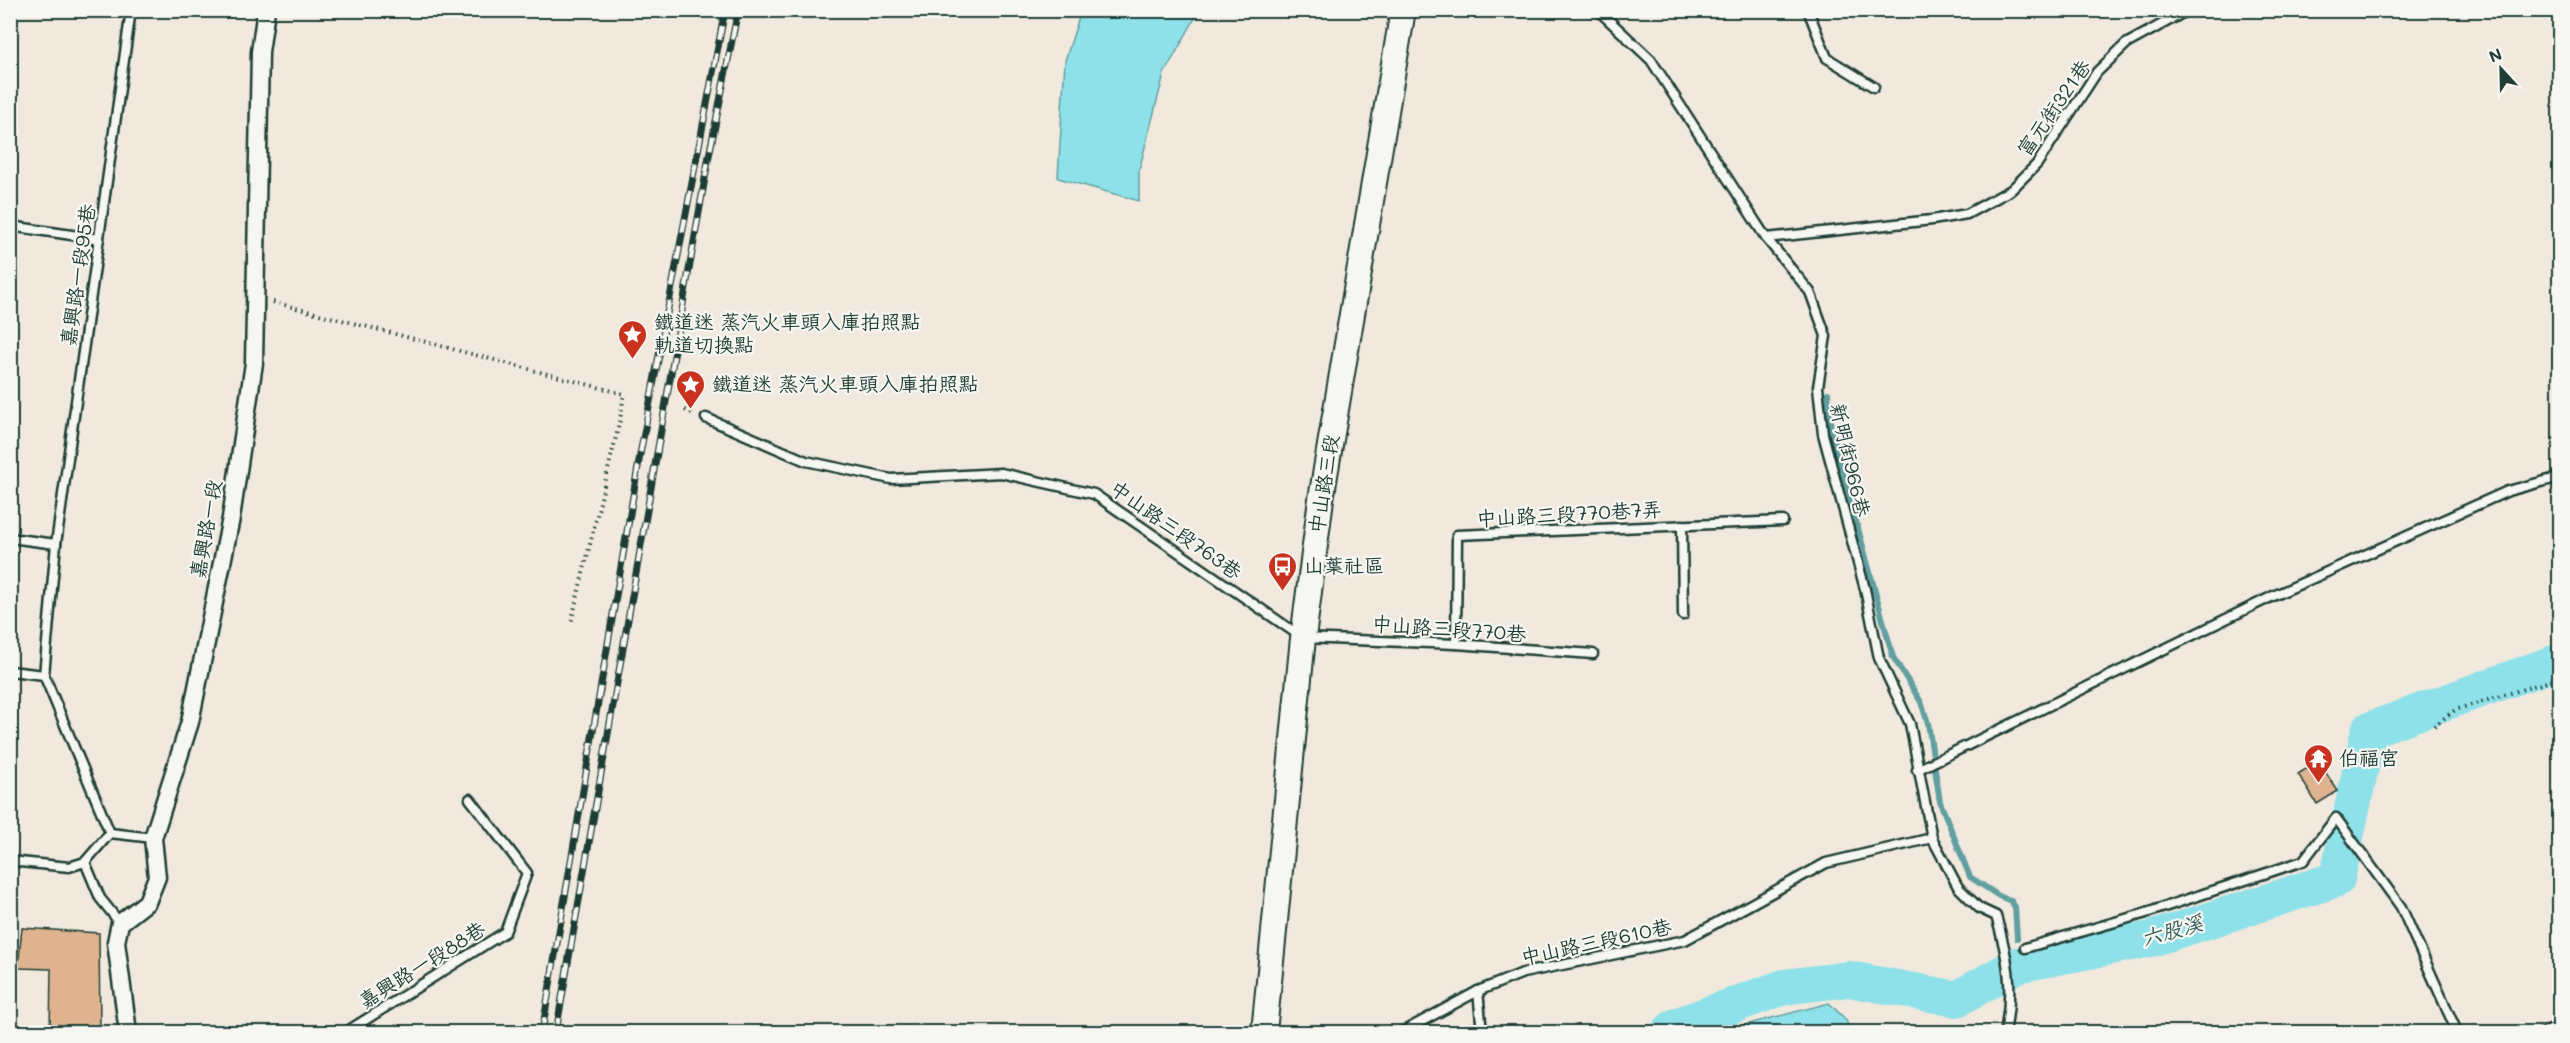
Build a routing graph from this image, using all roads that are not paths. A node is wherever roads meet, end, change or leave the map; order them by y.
1 (131, 10) edge
2 (266, 10) edge
3 (1403, 10) edge
4 (1808, 10) edge
5 (2188, 10) edge
6 (1604, 12) edge
7 (1874, 87) dead end
8 (10, 226) edge
9 (1766, 238) junction
10 (99, 239) junction
11 (706, 418) dead end
12 (2559, 477) edge
13 (1783, 521) dead end
14 (1682, 525) junction
15 (10, 538) edge
16 (56, 544) junction
17 (1683, 615) dead end
18 (1303, 638) junction
19 (1456, 644) junction
20 (1593, 654) dead end
21 (10, 671) edge
22 (44, 675) junction
23 (1917, 770) junction
24 (470, 799) dead end
25 (110, 833) junction
26 (153, 838) junction
27 (1932, 838) junction
28 (10, 861) edge
29 (85, 862) junction
30 (120, 923) junction
31 (2025, 948) dead end
32 (1478, 991) junction
33 (2559, 1025) edge
34 (128, 1032) edge
35 (346, 1032) edge
36 (1264, 1032) edge
37 (1402, 1032) edge
38 (1482, 1032) edge
39 (2005, 1032) edge
40 (2457, 1032) edge
41 (2544, 1032) edge

1 - 10 lane, 嘉興路一段95巷
2 - 26 street, 嘉興路一段
3 - 18 street, 中山路三段
4 - 7 lane
5 - 9 lane, 富元街321巷
6 - 9 lane, 新明街966巷
8 - 10 lane
9 - 23 lane, 新明街966巷
10 - 16 lane, 嘉興路一段95巷
11 - 18 lane, 中山路三段763巷
12 - 23 lane
13 - 14 lane, 中山路三段770巷7弄
14 - 17 lane, 中山路三段770巷7弄
14 - 19 lane, 中山路三段770巷7弄
15 - 16 lane
16 - 22 lane, 嘉興路一段95巷
18 - 19 lane, 中山路三段770巷
18 - 36 street, 中山路三段
19 - 20 lane, 中山路三段770巷
21 - 22 lane
22 - 25 lane, 嘉興路一段95巷
23 - 27 lane, 新明街966巷
24 - 35 lane, 嘉興路一段88巷
25 - 26 lane
25 - 29 lane
26 - 30 street, 嘉興路一段
27 - 32 lane, 中山路三段610巷
27 - 39 lane, 新明街966巷
28 - 29 lane
29 - 30 lane
30 - 34 street
31 - 40 lane
32 - 37 lane, 中山路三段610巷
32 - 38 lane
33 - 41 lane

